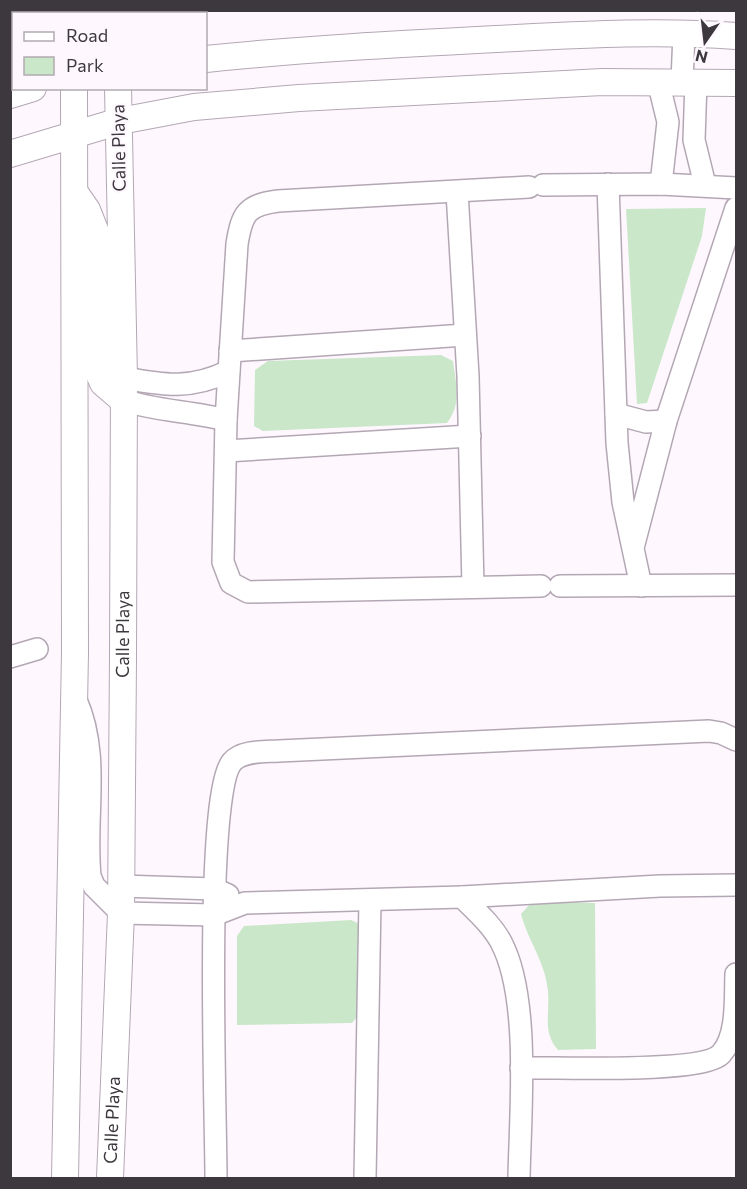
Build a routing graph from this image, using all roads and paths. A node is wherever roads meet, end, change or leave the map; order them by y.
1 (684, 34) junction
2 (736, 36) edge
3 (207, 59) edge
4 (679, 81) junction
5 (736, 83) edge
6 (26, 90) edge
7 (74, 90) edge
8 (118, 90) edge
9 (10, 95) edge
10 (120, 121) junction
11 (73, 134) junction
12 (10, 154) edge
13 (608, 184) junction
14 (661, 184) junction
15 (705, 185) junction
16 (736, 188) edge
17 (457, 192) junction
18 (76, 194) junction
19 (736, 207) edge
20 (465, 336) junction
21 (229, 361) junction
22 (123, 389) junction
23 (616, 414) junction
24 (226, 420) junction
25 (666, 422) junction
26 (470, 436) junction
27 (226, 451) junction
28 (634, 544) junction
29 (736, 585) edge
30 (641, 586) junction
31 (473, 587) junction
32 (37, 649) dead end
33 (10, 657) edge
34 (75, 697) junction
35 (736, 740) edge
36 (736, 885) edge
37 (121, 886) junction
38 (214, 889) junction
39 (462, 897) junction
40 (370, 901) junction
41 (244, 903) junction
42 (122, 913) junction
43 (214, 915) junction
44 (736, 974) edge
45 (521, 1068) junction
46 (65, 1179) edge
47 (110, 1179) edge
48 (216, 1179) edge
49 (365, 1179) edge
50 (519, 1179) edge

1 - 2 street
1 - 3 street
1 - 4 street
4 - 5 street
4 - 10 street
4 - 14 street
4 - 15 street
6 - 9 street
7 - 11 street
8 - 10 street, Calle Playa
10 - 11 street
10 - 22 street, Calle Playa
11 - 12 street
11 - 18 street
13 - 14 street
13 - 17 street
13 - 23 street
14 - 15 street
15 - 16 street
17 - 20 street
17 - 21 street
18 - 22 street
18 - 34 street
19 - 25 street
20 - 21 street
20 - 26 street
21 - 22 street
21 - 24 street
22 - 24 street
22 - 37 street, Calle Playa
23 - 25 street
23 - 28 street
24 - 27 street
25 - 28 street
26 - 27 street
26 - 31 street
27 - 31 street
28 - 30 street
29 - 30 street
30 - 31 street
32 - 33 street
34 - 42 street
34 - 46 street
35 - 38 street
36 - 39 street
37 - 38 street
37 - 42 street, Calle Playa
38 - 41 street
38 - 43 street
39 - 40 street
39 - 45 street
40 - 41 street
40 - 49 street
41 - 43 street
42 - 43 street
42 - 47 street, Calle Playa
43 - 48 street
44 - 45 street
45 - 50 street

